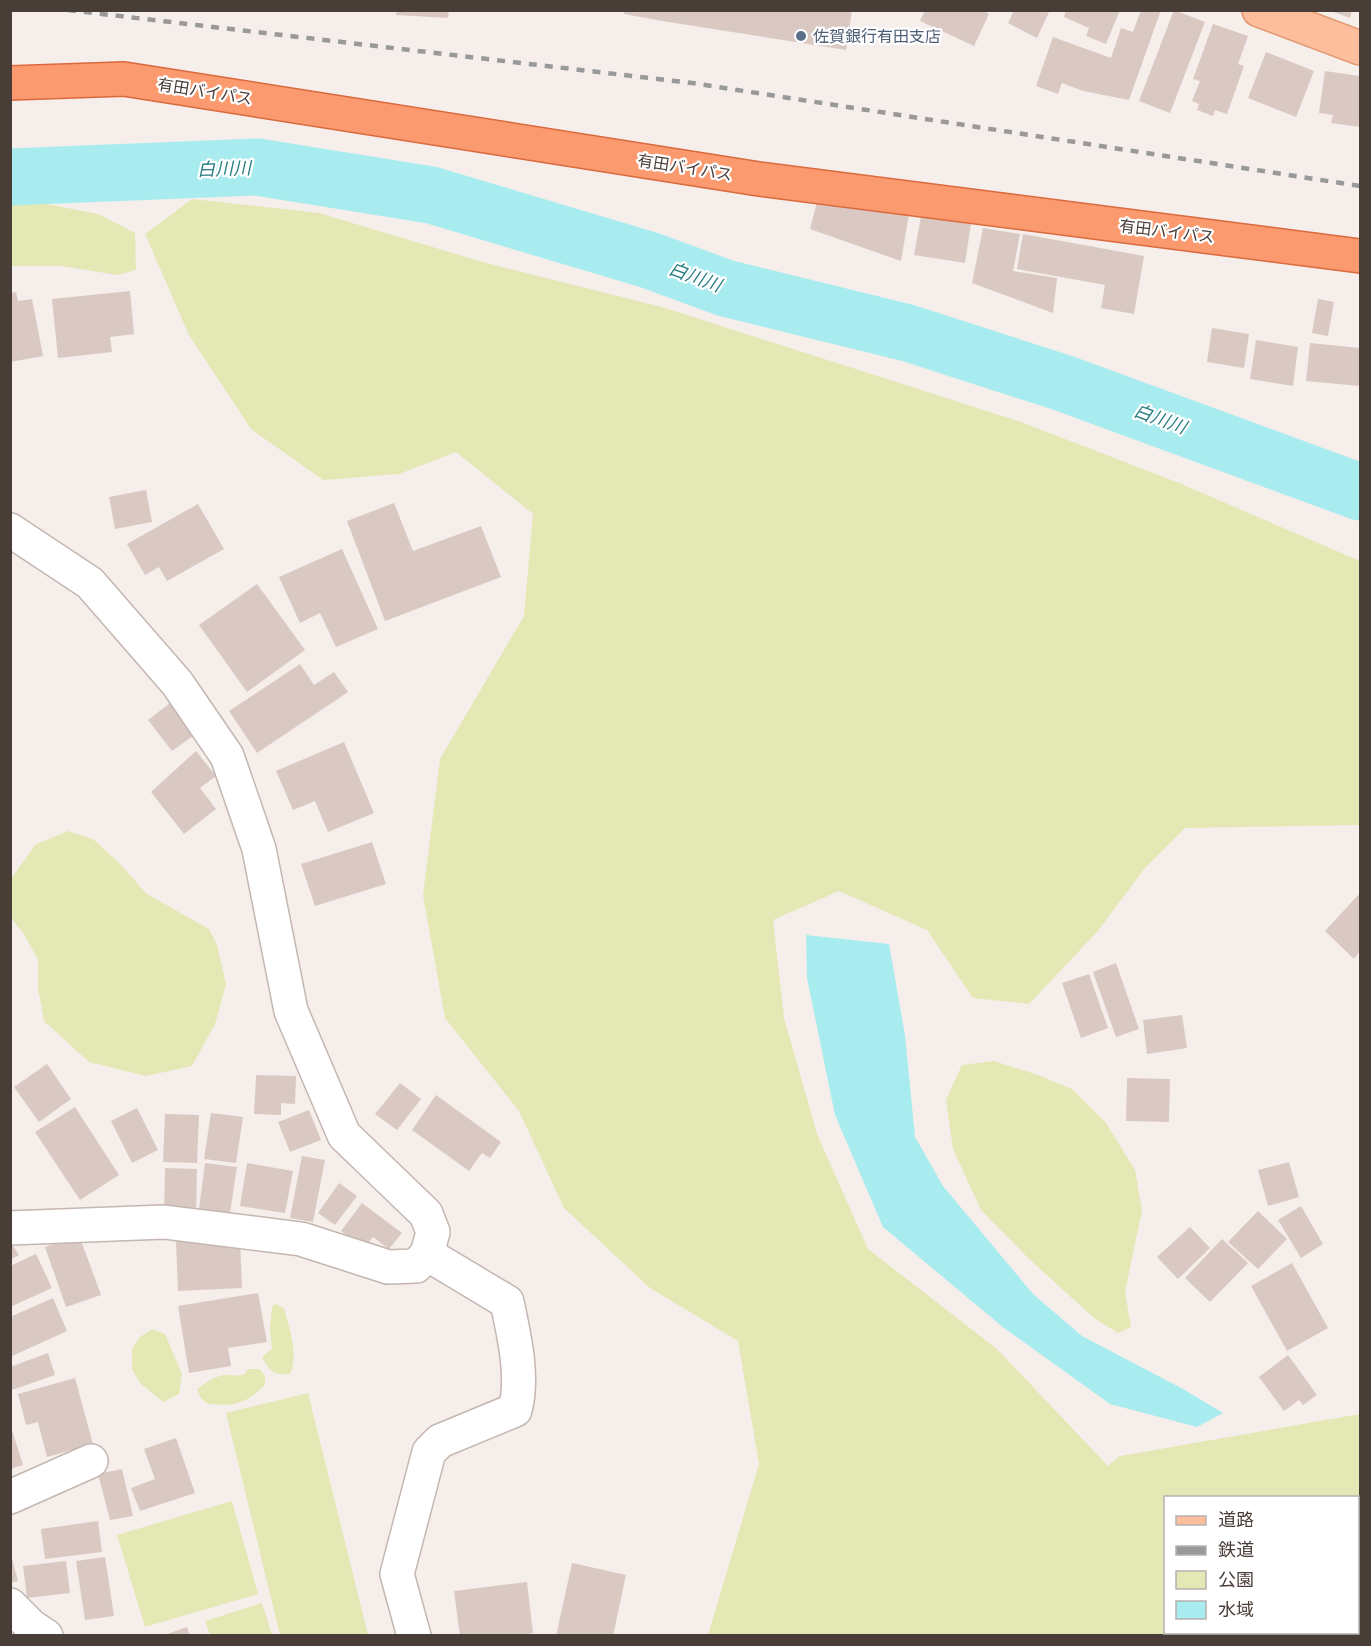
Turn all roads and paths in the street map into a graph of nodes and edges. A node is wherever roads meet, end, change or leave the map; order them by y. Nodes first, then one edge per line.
1 (1258, 10) edge
2 (1360, 48) edge
3 (10, 83) edge
4 (1360, 256) edge
5 (10, 530) edge
6 (10, 1228) edge
7 (427, 1254) junction
8 (91, 1461) dead end
9 (10, 1497) edge
10 (10, 1605) edge
11 (45, 1635) edge
12 (414, 1635) edge

1 - 2 main road
3 - 4 highway, 有田バイパス
5 - 7 street
6 - 7 street
7 - 12 street
8 - 9 street
10 - 11 street

